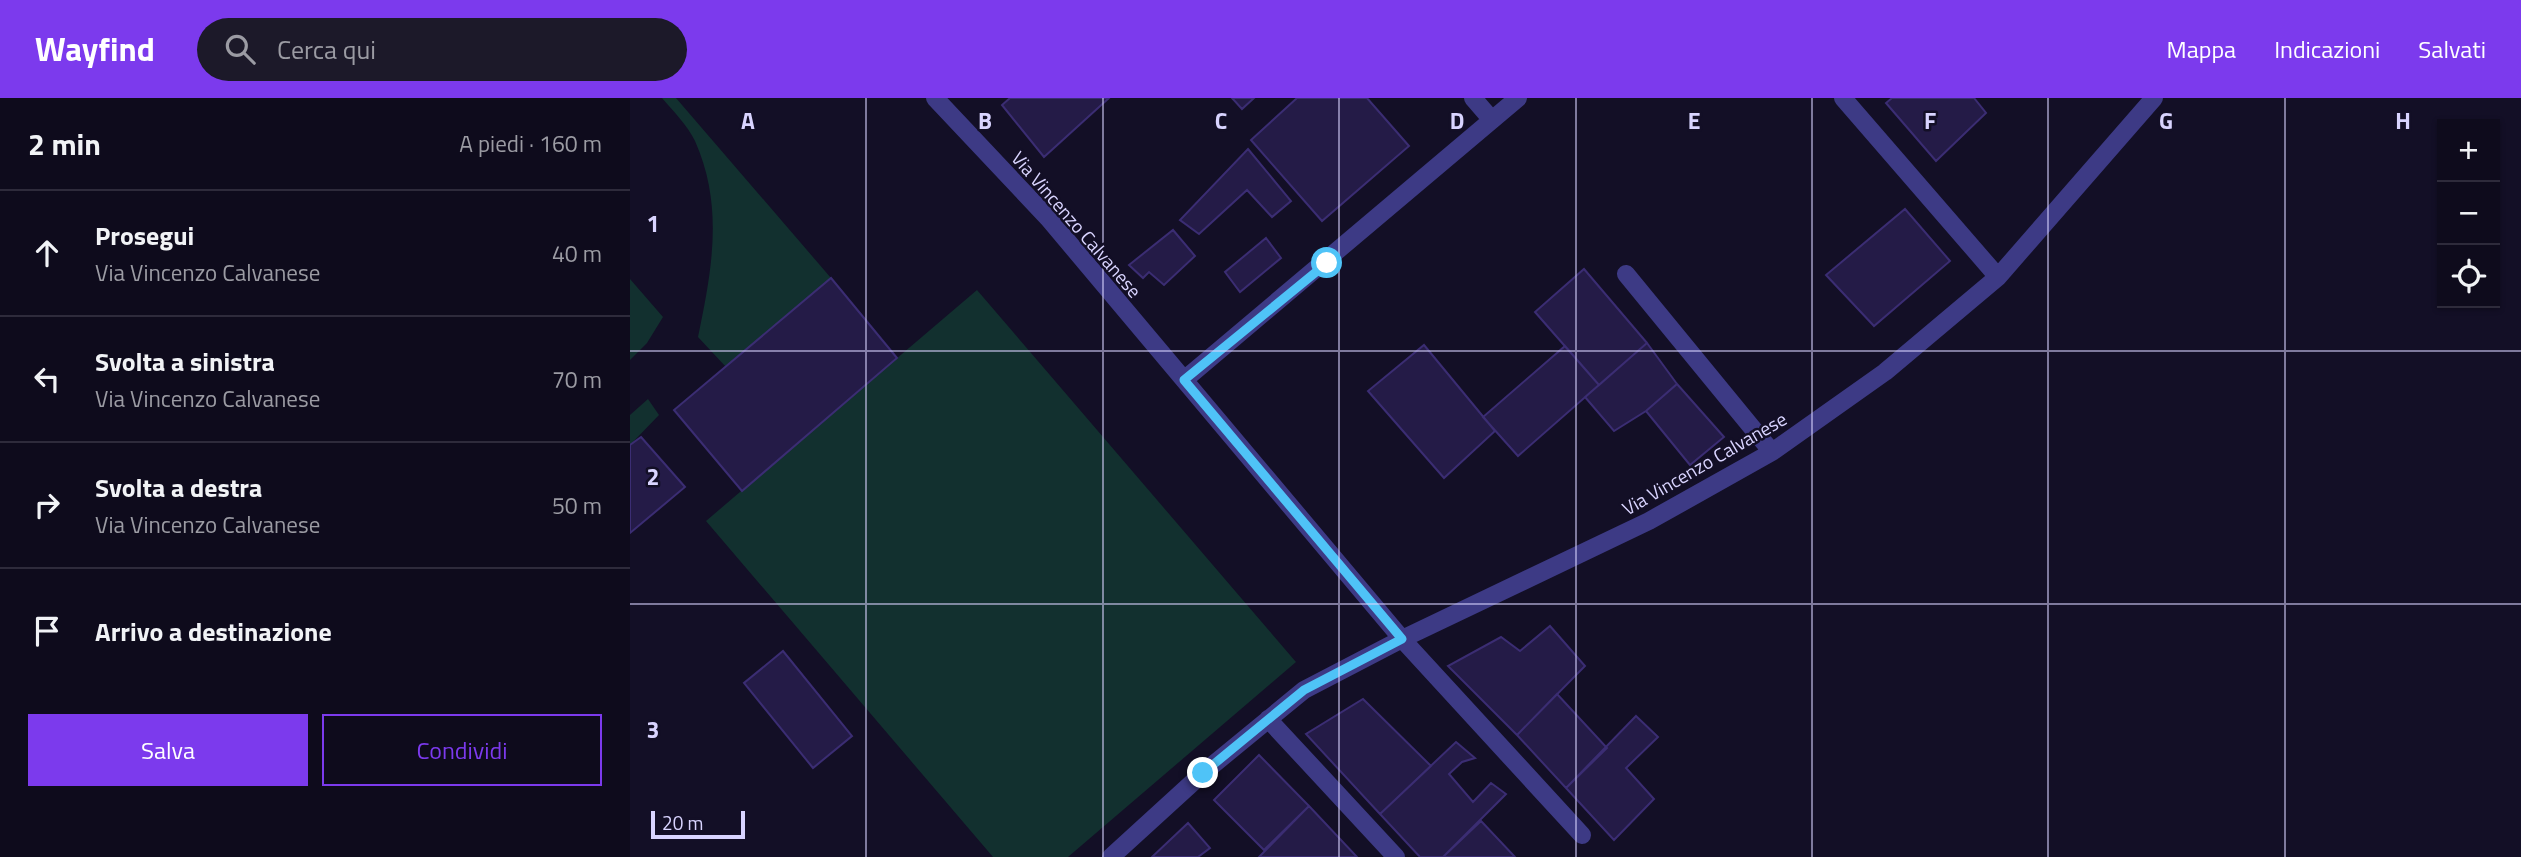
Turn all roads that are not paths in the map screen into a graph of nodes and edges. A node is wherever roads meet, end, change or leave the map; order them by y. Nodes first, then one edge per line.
1 (935, 98) edge
2 (1473, 98) edge
3 (1518, 98) edge
4 (1843, 98) edge
5 (2154, 98) edge
6 (1492, 120) junction
7 (1626, 274) dead end
8 (1998, 277) junction
9 (1184, 380) junction
10 (1772, 452) junction
11 (1402, 639) junction
12 (1268, 719) junction
13 (1582, 835) dead end
14 (1111, 857) edge
15 (1396, 857) edge

1 - 9 street, Via Vincenzo Calvanese
2 - 6 street
3 - 6 street
4 - 8 street
5 - 8 street, Via Vincenzo Calvanese
6 - 9 street
7 - 10 street
8 - 10 street, Via Vincenzo Calvanese
9 - 11 street, Via Vincenzo Calvanese
10 - 11 street, Via Vincenzo Calvanese
11 - 12 street, Via Vincenzo Calvanese
11 - 13 street, Via Vincenzo Calvanese
12 - 14 street, Via Vincenzo Calvanese
12 - 15 street

